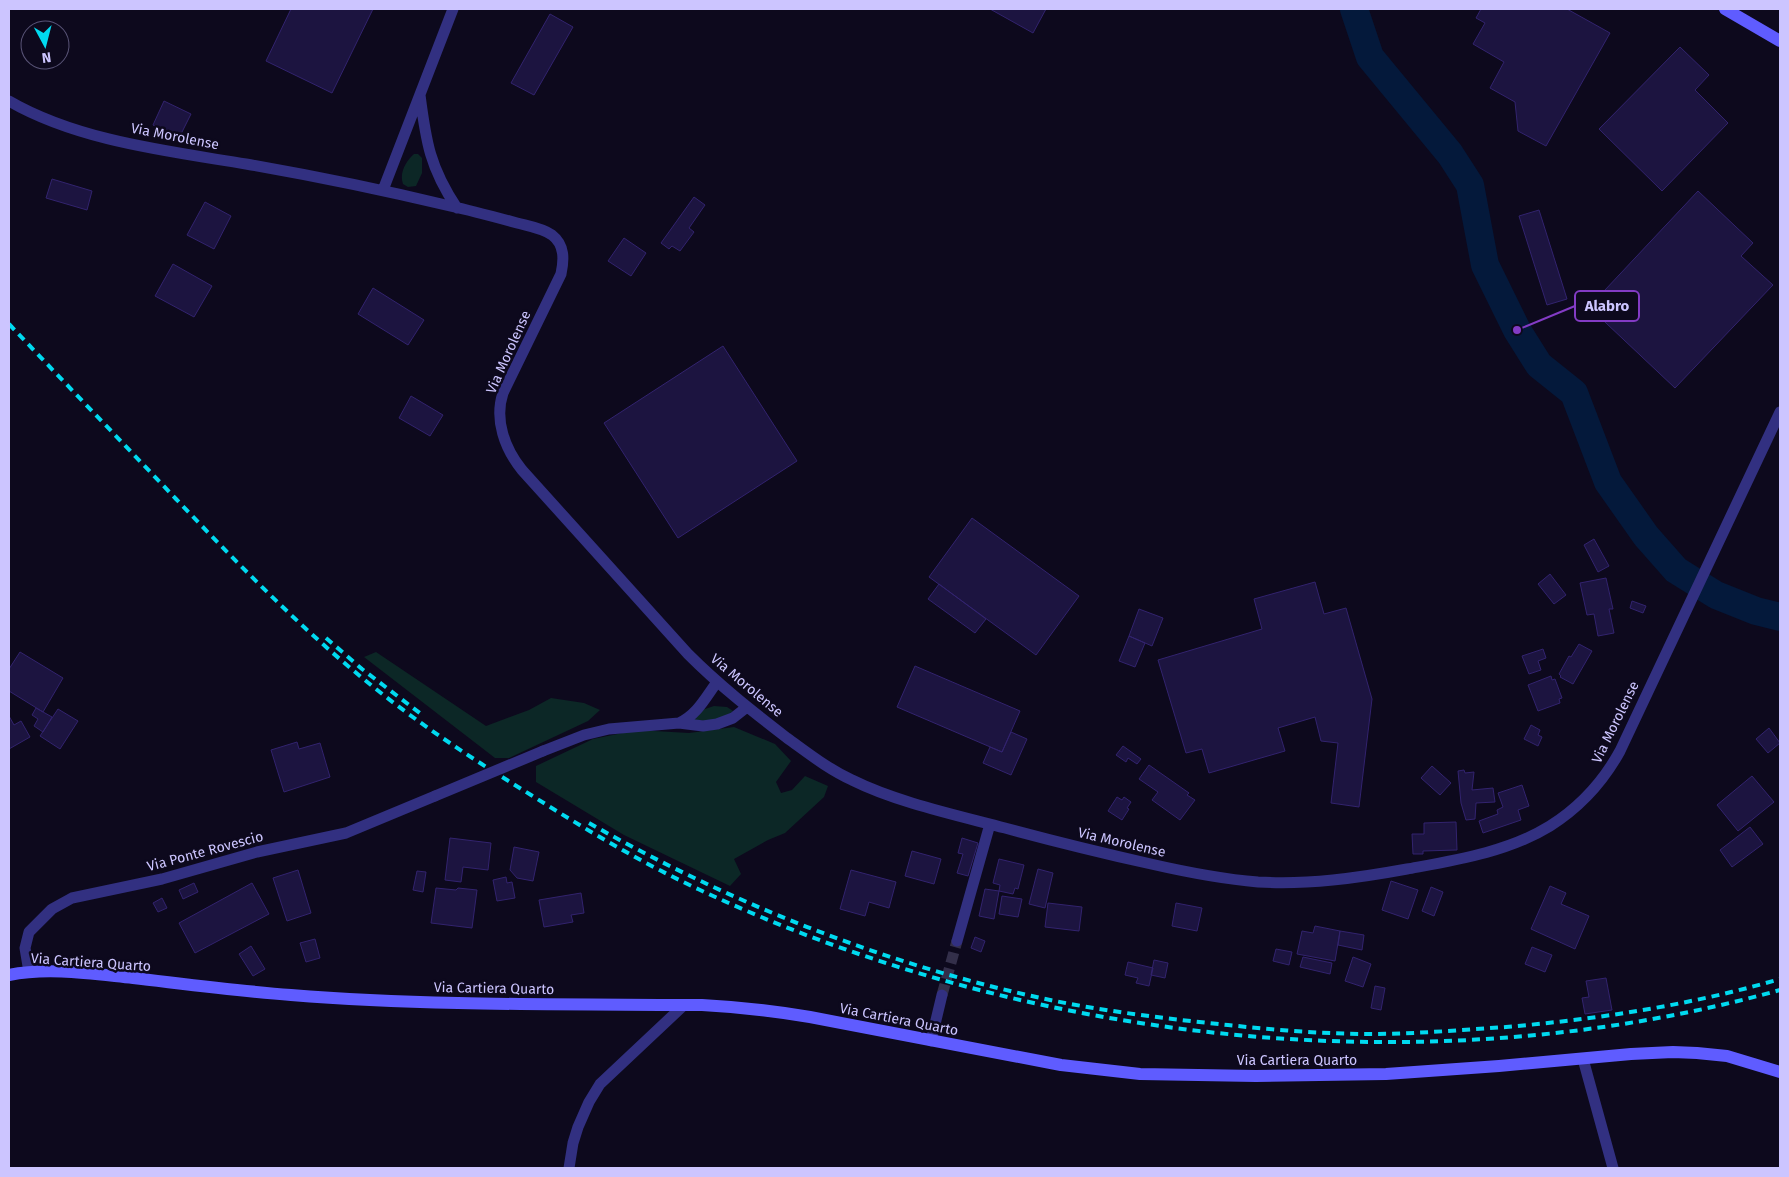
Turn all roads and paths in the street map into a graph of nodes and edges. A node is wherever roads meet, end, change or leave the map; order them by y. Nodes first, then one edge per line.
1 (453, 9) edge
2 (1725, 9) edge
3 (1780, 41) edge
4 (420, 94) junction
5 (9, 101) edge
6 (382, 190) junction
7 (457, 208) junction
8 (1780, 412) edge
9 (717, 682) junction
10 (747, 707) junction
11 (679, 723) junction
12 (990, 824) junction
13 (957, 941) tunnel mouth
14 (29, 972) junction
15 (9, 975) edge
16 (942, 995) tunnel mouth
17 (684, 1005) junction
18 (931, 1041) junction
19 (1582, 1059) junction
20 (1780, 1072) edge
21 (569, 1168) edge
22 (1613, 1168) edge

1 - 4 street
2 - 3 street
4 - 6 street
4 - 7 street
5 - 6 street, Via Morolense
6 - 7 street, Via Morolense
7 - 9 street, Via Morolense
8 - 12 street, Via Morolense
9 - 10 street, Via Morolense
9 - 11 street
10 - 11 street
10 - 12 street, Via Morolense
11 - 14 street, Via Ponte Rovescio, bridge
12 - 13 street
14 - 15 street, Via Cartiera Quarto
14 - 17 street, Via Cartiera Quarto
16 - 18 street
17 - 18 street, Via Cartiera Quarto
17 - 21 street
18 - 19 street, Via Cartiera Quarto
19 - 20 street, Via Cartiera Quarto
19 - 22 street

